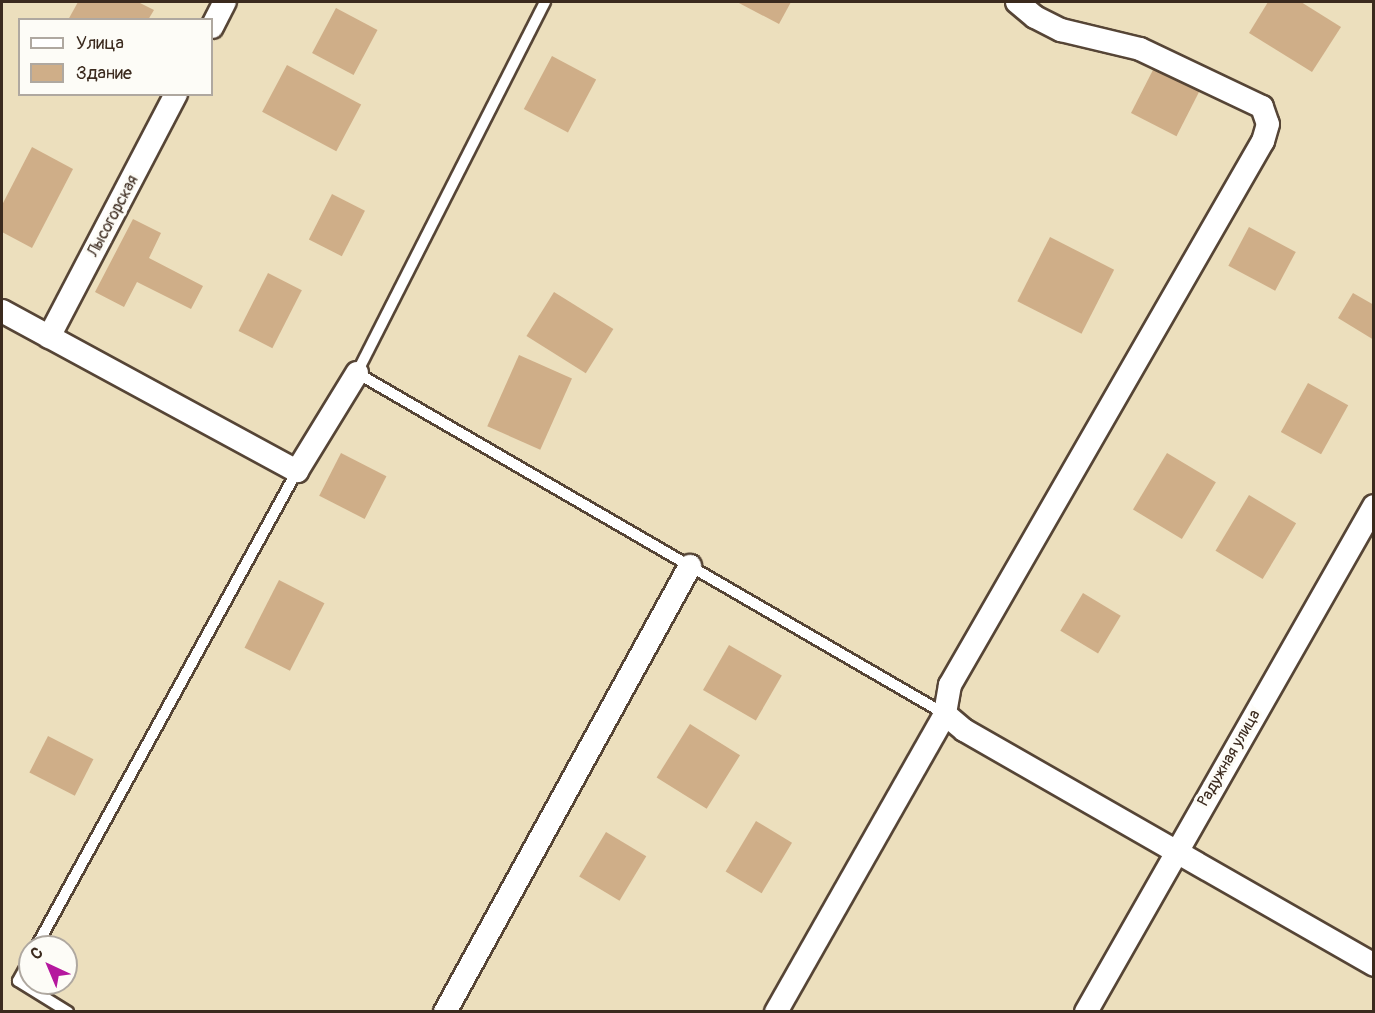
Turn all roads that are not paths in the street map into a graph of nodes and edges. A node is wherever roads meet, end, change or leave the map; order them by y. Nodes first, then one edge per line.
1 (225, 2) edge
2 (545, 2) edge
3 (1017, 2) edge
4 (213, 25) edge
5 (175, 96) edge
6 (2, 310) edge
7 (49, 337) junction
8 (357, 373) junction
9 (297, 471) junction
10 (1374, 506) edge
11 (690, 566) junction
12 (945, 714) junction
13 (1175, 852) junction
14 (43, 935) edge
15 (1374, 965) edge
16 (41, 995) edge
17 (68, 1011) edge
18 (445, 1011) edge
19 (776, 1011) edge
20 (1086, 1011) edge

1 - 4 street
2 - 8 lane
3 - 12 street
5 - 7 street, Лысогорская
6 - 7 street
7 - 9 street
8 - 9 street
8 - 11 lane
9 - 14 lane
10 - 13 street, Радужная улица
11 - 12 lane
11 - 18 street
12 - 13 street
12 - 19 street
13 - 15 street
13 - 20 street, Радужная улица
16 - 17 lane

